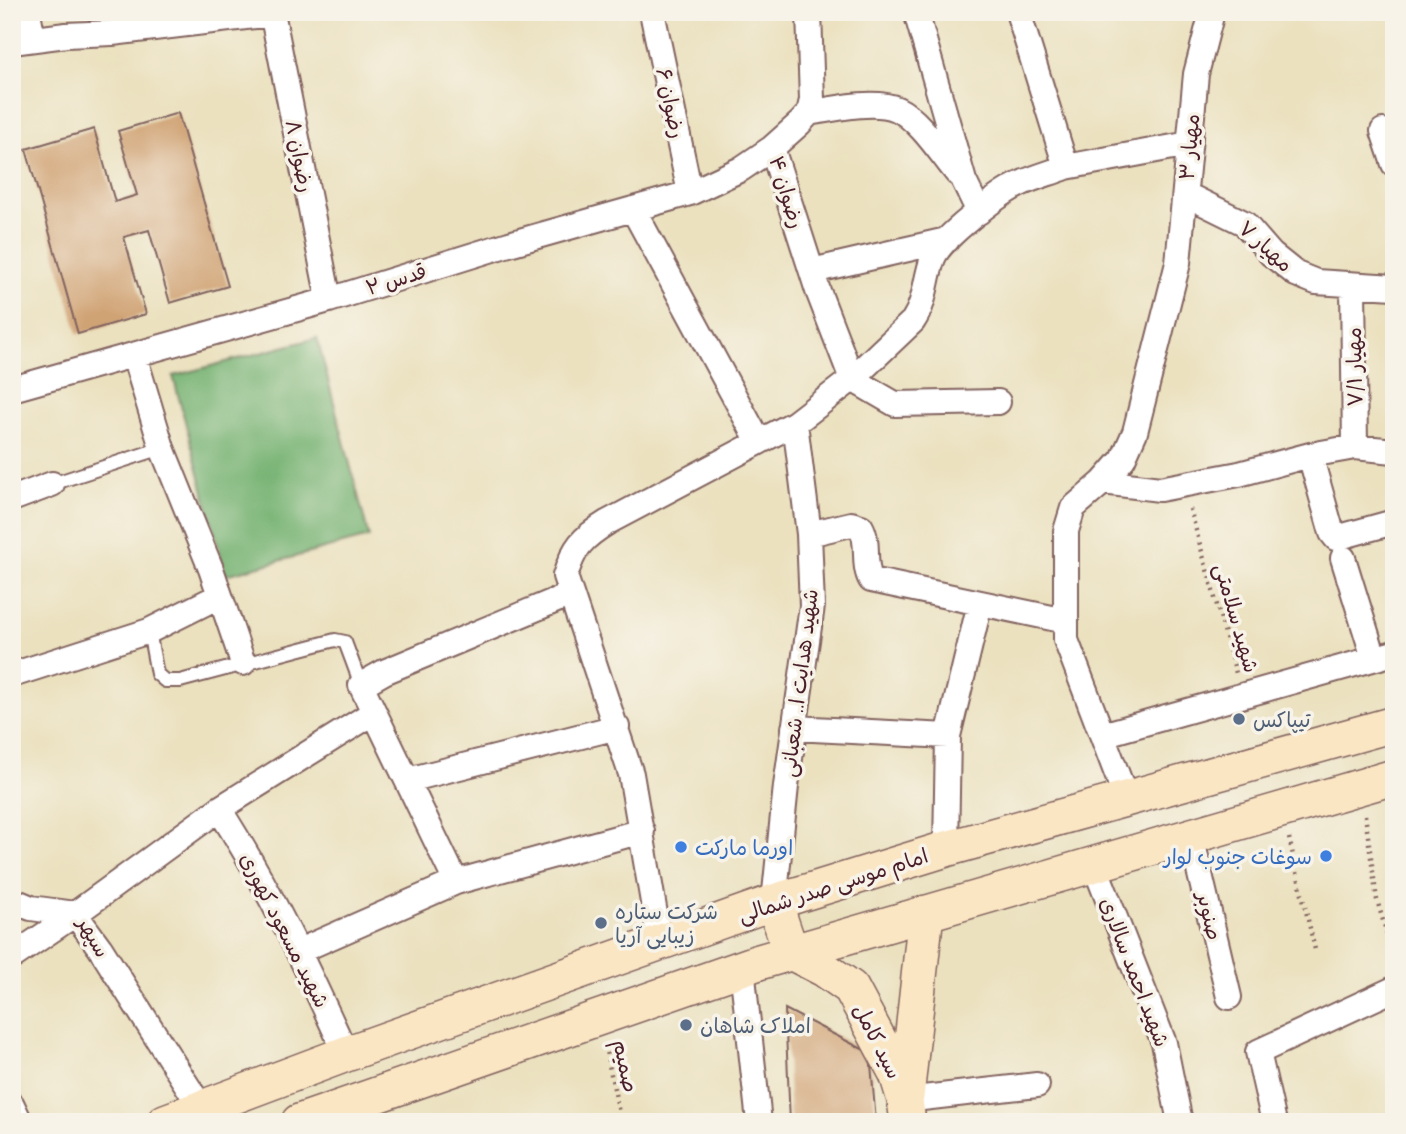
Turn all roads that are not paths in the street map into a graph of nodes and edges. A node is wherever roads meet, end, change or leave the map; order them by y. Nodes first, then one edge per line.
1 (28, 12) edge
2 (652, 12) edge
3 (809, 12) edge
4 (916, 12) edge
5 (1018, 12) edge
6 (1212, 12) edge
7 (272, 13) edge
8 (23, 40) edge
9 (809, 113) junction
10 (1383, 131) dead end
11 (1189, 144) junction
12 (772, 148) junction
13 (1394, 164) edge
14 (1066, 167) junction
15 (964, 181) junction
16 (690, 193) junction
17 (1185, 194) junction
18 (633, 209) junction
19 (979, 212) junction
20 (947, 240) junction
21 (812, 271) junction
22 (1353, 286) junction
23 (1394, 287) edge
24 (329, 300) junction
25 (134, 355) junction
26 (852, 379) junction
27 (12, 389) edge
28 (998, 402) dead end
29 (795, 423) junction
30 (760, 442) junction
31 (1354, 447) junction
32 (162, 448) junction
33 (1394, 451) edge
34 (1310, 455) junction
35 (1103, 482) junction
36 (52, 484) joint
37 (12, 499) edge
38 (1394, 522) edge
39 (809, 534) junction
40 (1343, 558) dead end
41 (570, 594) junction
42 (219, 596) junction
43 (980, 603) junction
44 (1066, 621) junction
45 (149, 631) junction
46 (1384, 656) edge
47 (243, 663) junction
48 (12, 675) edge
49 (361, 685) junction
50 (373, 713) junction
51 (1394, 724) edge
52 (617, 727) junction
53 (794, 728) junction
54 (1102, 735) junction
55 (948, 736) junction
56 (408, 780) junction
57 (1378, 782) edge
58 (1126, 798) junction
59 (219, 809) junction
60 (642, 831) junction
61 (1191, 836) junction
62 (946, 849) junction
63 (1094, 864) junction
64 (456, 883) junction
65 (12, 900) edge
66 (774, 902) junction
67 (926, 913) junction
68 (75, 914) junction
69 (660, 943) junction
70 (299, 951) junction
71 (791, 952) junction
72 (12, 957) edge
73 (742, 968) junction
74 (1394, 989) edge
75 (1229, 997) dead end
76 (346, 1055) junction
77 (1037, 1085) dead end
78 (12, 1105) edge
79 (202, 1109) junction
80 (366, 1111) edge
81 (906, 1111) edge
82 (20, 1122) edge
83 (165, 1122) edge
84 (299, 1122) edge
85 (759, 1122) edge
86 (1180, 1122) edge
87 (1274, 1122) edge

1 - 8 street
2 - 16 street, رضوان ۶
3 - 9 street
4 - 15 street
5 - 14 street
6 - 11 street, مهیار ۳
7 - 8 street
7 - 24 street, رضوان ۸
9 - 12 street, رضوان ۴
9 - 15 street
10 - 13 street
11 - 14 street
11 - 17 street, مهیار ۳
12 - 16 street, قدس ۲
12 - 21 street, رضوان ۴
14 - 19 street
15 - 19 street
16 - 18 street, قدس ۲
17 - 22 street, مهیار ۷
17 - 35 street, مهیار ۳
18 - 24 street, قدس ۲
18 - 30 street
19 - 20 street
20 - 21 street
20 - 26 street
21 - 26 street, رضوان ۴
22 - 23 street, مهیار ۷
22 - 31 street, مهیار ۷/۱
24 - 25 street, قدس ۲
25 - 27 street, قدس ۲
25 - 32 street
26 - 28 street
26 - 29 street
29 - 30 street
29 - 39 street, شهید هدایت ا.. شعبانی
30 - 41 street
31 - 33 street
31 - 34 street
32 - 36 lane
32 - 42 street
34 - 35 street
34 - 38 street
35 - 44 street, مهیار ۳
36 - 37 street
39 - 43 street
39 - 53 street, شهید هدایت ا.. شعبانی
40 - 46 street
41 - 49 street
41 - 52 street
42 - 45 street
42 - 47 street
43 - 44 street
43 - 55 street
44 - 54 street, مهیار ۳
45 - 47 lane
45 - 48 street
46 - 54 street
47 - 49 lane
49 - 50 street
50 - 56 street
50 - 59 street, سپهر
51 - 58 main road, امام موسی صدر شمالی
52 - 56 street
52 - 60 street
53 - 55 street
53 - 66 street, شهید هدایت ا.. شعبانی
54 - 58 street, مهیار ۳
55 - 62 street
56 - 64 street
57 - 61 main road
58 - 62 main road, امام موسی صدر شمالی
59 - 68 street, سپهر
59 - 70 street, شهید مسعود کهوری
60 - 64 street
60 - 69 street
61 - 63 main road
61 - 75 street, صنوبر
62 - 66 main road, امام موسی صدر شمالی
63 - 67 main road
63 - 86 street, شهید احمد سالاری
64 - 70 street
65 - 68 street
66 - 69 main road, امام موسی صدر شمالی
66 - 71 main road
67 - 71 main road
67 - 81 main road
68 - 72 street
68 - 79 street, سپهر
69 - 76 main road, امام موسی صدر شمالی
70 - 76 street, شهید مسعود کهوری
71 - 73 main road
71 - 81 main road, سید کامل
73 - 80 main road
73 - 85 street
74 - 87 street
76 - 79 main road, امام موسی صدر شمالی
77 - 81 street
78 - 82 street
79 - 83 main road, امام موسی صدر شمالی
80 - 84 main road

